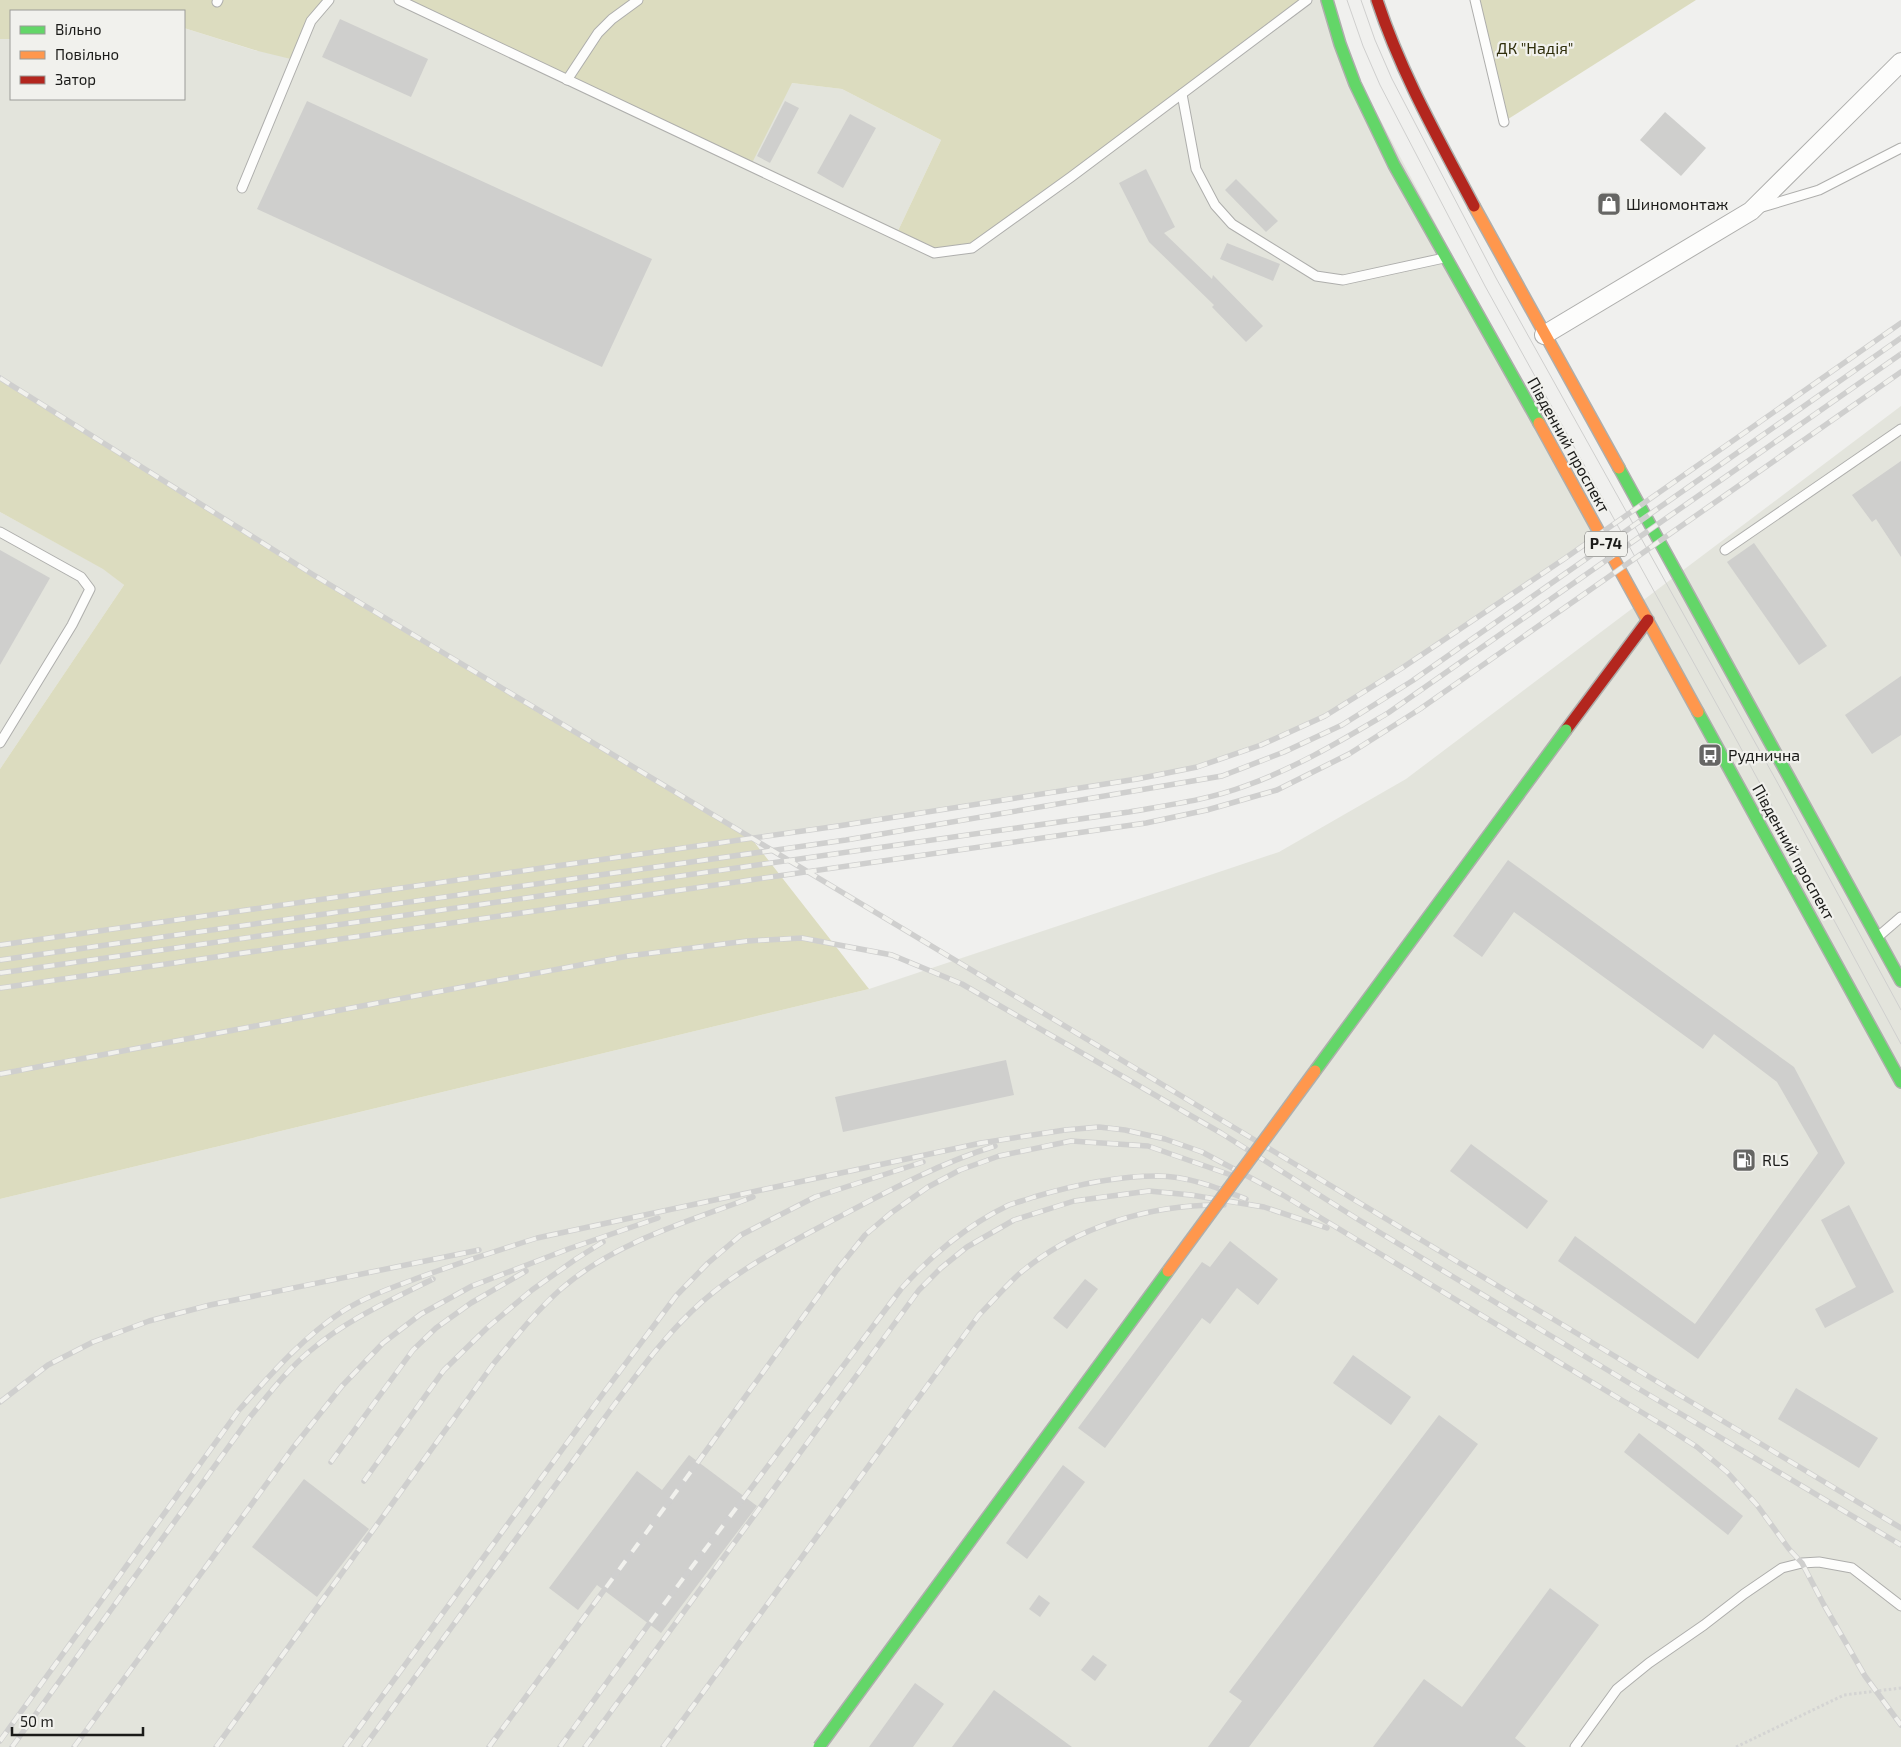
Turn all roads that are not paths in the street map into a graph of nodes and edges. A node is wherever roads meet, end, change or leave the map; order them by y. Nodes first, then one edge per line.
1 (329, 0) edge
2 (399, 0) edge
3 (638, 0) edge
4 (1307, 0) edge
5 (1327, 0) edge
6 (1377, 0) edge
7 (1475, 0) edge
8 (1901, 62) edge
9 (567, 80) junction
10 (1182, 94) junction
11 (1504, 122) dead end
12 (1901, 148) edge
13 (242, 188) dead end
14 (1751, 211) junction
15 (1446, 258) junction
16 (1544, 335) junction
17 (1901, 429) edge
18 (0, 532) edge
19 (1725, 550) dead end
20 (1648, 620) junction
21 (0, 743) edge
22 (1901, 918) edge
23 (1877, 937) junction
24 (1901, 981) edge
25 (1901, 1082) edge
26 (1901, 1606) edge
27 (819, 1747) edge
28 (1575, 1747) edge

1 - 13 lane
2 - 9 lane
3 - 9 lane
4 - 10 lane
5 - 15 main road, Південний проспект / Р-74
6 - 16 main road, Південний проспект / Р-74
7 - 11 lane
8 - 14 street
9 - 10 lane
10 - 15 lane
12 - 14 lane
14 - 16 street
15 - 20 main road, Південний проспект / Р-74
16 - 23 main road, Південний проспект / Р-74
17 - 19 lane
18 - 21 lane
20 - 25 main road, Південний проспект / Р-74
20 - 27 main road, bridge
22 - 23 lane
23 - 24 main road, Південний проспект / Р-74
26 - 28 lane

